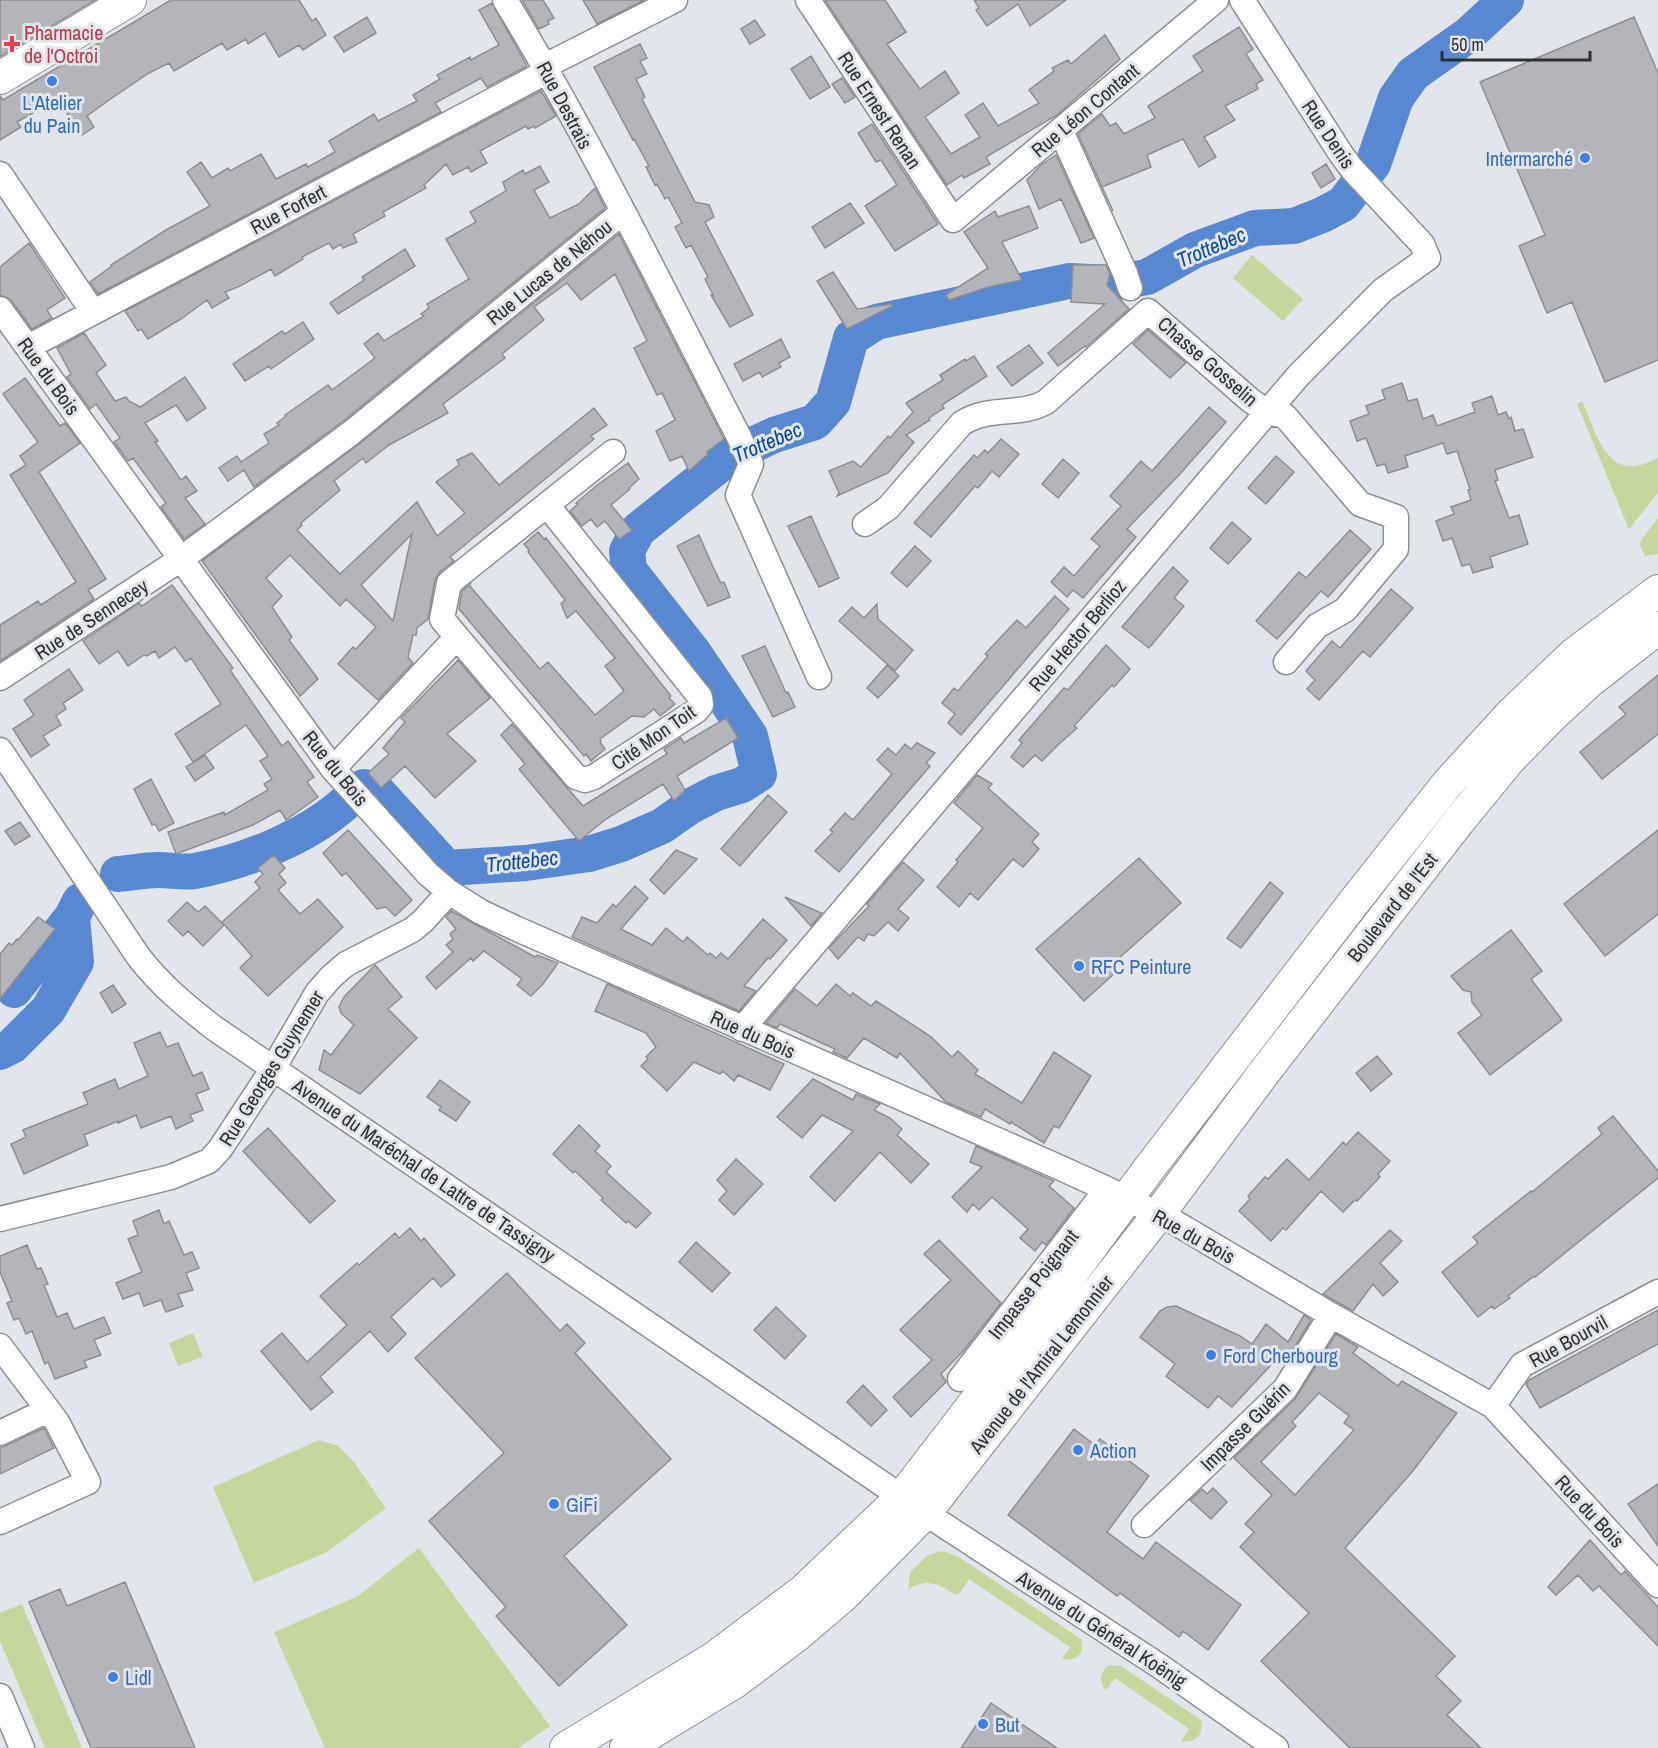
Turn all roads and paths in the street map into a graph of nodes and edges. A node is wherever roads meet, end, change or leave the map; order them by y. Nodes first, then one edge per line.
1 (130, 0) edge
2 (505, 0) edge
3 (675, 0) edge
4 (808, 0) edge
5 (1216, 0) edge
6 (1242, 0) edge
7 (546, 68) junction
8 (0, 78) edge
9 (1061, 131) junction
10 (0, 174) edge
11 (623, 212) junction
12 (953, 220) joint
13 (1428, 258) joint
14 (1128, 281) dead end
15 (0, 309) edge
16 (93, 312) junction
17 (28, 347) junction
18 (1267, 412) junction
19 (613, 452) dead end
20 (547, 505) junction
21 (865, 524) dead end
22 (181, 559) junction
23 (1658, 591) edge
24 (1658, 628) edge
25 (457, 637) junction
26 (1286, 662) dead end
27 (819, 676) dead end
28 (0, 678) edge
29 (0, 750) edge
30 (333, 769) junction
31 (450, 892) junction
32 (742, 1029) junction
33 (274, 1067) junction
34 (1117, 1194) junction
35 (1158, 1215) junction
36 (0, 1219) edge
37 (1658, 1292) edge
38 (1331, 1315) junction
39 (0, 1346) edge
40 (960, 1379) dead end
41 (1493, 1406) junction
42 (48, 1410) junction
43 (0, 1433) edge
44 (914, 1505) junction
45 (0, 1522) edge
46 (1144, 1525) dead end
47 (1658, 1585) edge
48 (0, 1696) edge
49 (22, 1748) edge
50 (566, 1748) edge
51 (626, 1748) edge
52 (1276, 1748) edge

1 - 8 main road
2 - 7 street, Rue Destrais
3 - 7 street, Rue Forfert
4 - 12 street, Rue Ernest Renan
5 - 9 street, Rue Léon Contant
6 - 13 street, Rue Denis
7 - 11 street, Rue Destrais
7 - 16 street, Rue Forfert
9 - 12 street, Rue Léon Contant
9 - 14 street
10 - 16 street
11 - 22 street, Rue Lucas de Néhou
11 - 27 street, Rue Lucas de Néhou
13 - 18 street, Rue Hector Berlioz
15 - 17 street, Rue du Bois
16 - 17 street, Rue Forfert
17 - 22 street, Rue du Bois
18 - 21 street, Chasse Gosselin
18 - 26 street, Chasse Gosselin
18 - 32 street, Rue Hector Berlioz
19 - 20 street, Cité Mon Toit
20 - 25 street, Cité Mon Toit
20 - 25 street, Cité Mon Toit
22 - 28 street, Rue de Sennecey
22 - 30 street, Rue du Bois
23 - 34 main road, Avenue de l'Amiral Lemonnier
24 - 35 main road, Boulevard de l'Est
25 - 30 street
29 - 33 street, Avenue du Maréchal de Lattre de Tassigny
30 - 31 street, Rue du Bois
31 - 32 street, Rue du Bois
31 - 33 street, Rue Georges Guynemer
32 - 34 street, Rue du Bois
33 - 36 street, Rue Georges Guynemer
33 - 44 street, Avenue du Maréchal de Lattre de Tassigny
34 - 35 street, Rue du Bois
34 - 40 street, Impasse Poignant
34 - 44 main road, Avenue de l'Amiral Lemonnier
35 - 38 street, Rue du Bois
35 - 44 main road, Avenue de l'Amiral Lemonnier
37 - 41 street, Rue Bourvil
38 - 41 street, Rue du Bois
38 - 46 street, Impasse Guérin
39 - 42 street
41 - 47 street, Rue du Bois
42 - 43 street
42 - 45 street
44 - 50 main road, Avenue de l'Amiral Lemonnier
44 - 51 main road, Avenue de l'Amiral Lemonnier
44 - 52 street, Avenue du Général Koënig
48 - 49 street

